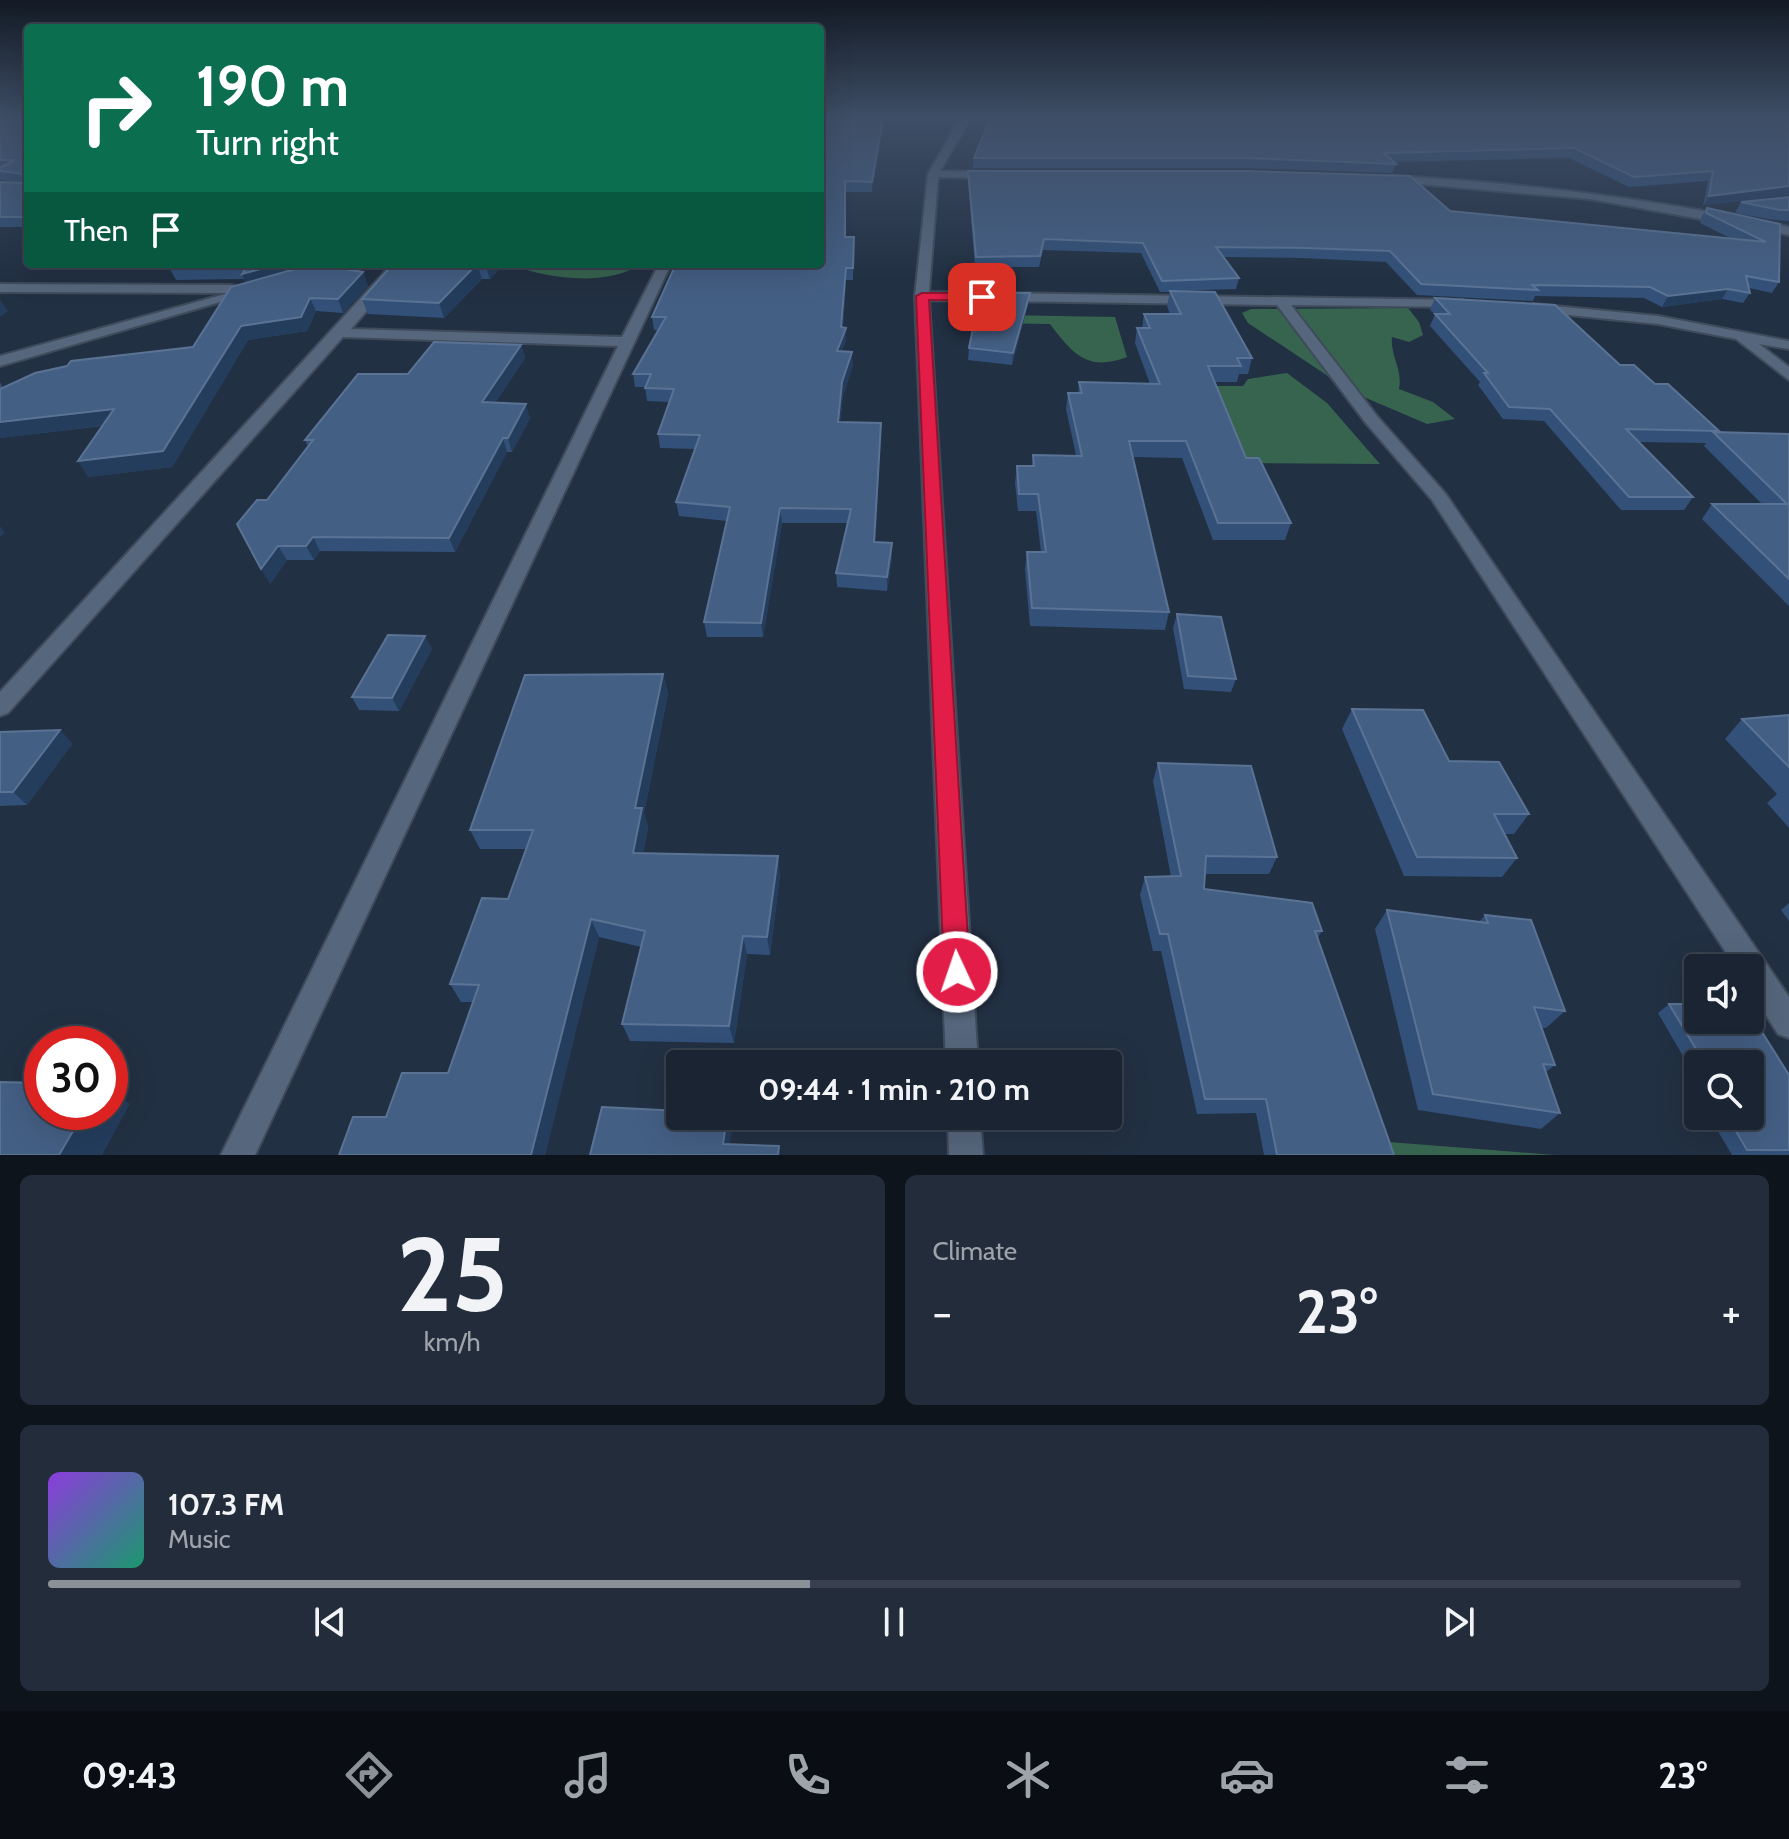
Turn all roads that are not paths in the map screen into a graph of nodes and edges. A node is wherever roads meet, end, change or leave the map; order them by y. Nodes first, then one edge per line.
1 (935, 171) edge
2 (933, 174) junction
3 (1006, 175) edge
4 (1371, 178) edge
5 (1734, 206) edge
6 (1693, 210) junction
7 (1789, 231) edge
8 (333, 268) edge
9 (398, 268) edge
10 (663, 268) edge
11 (298, 278) edge
12 (0, 288) edge
13 (922, 296) junction
14 (1280, 300) junction
15 (1476, 303) edge
16 (1518, 307) edge
17 (339, 333) junction
18 (1739, 335) junction
19 (628, 342) junction
20 (1789, 345) edge
21 (0, 361) edge
22 (1789, 375) edge
23 (0, 707) edge
24 (1789, 1023) edge
25 (961, 1050) edge
26 (965, 1130) edge
27 (238, 1155) edge
28 (966, 1155) edge

1 - 2 street
2 - 3 street
2 - 13 street
4 - 6 street
5 - 6 street
6 - 7 street
8 - 11 street
9 - 17 street
10 - 19 street
12 - 21 street
13 - 14 street
13 - 25 street
14 - 15 street
14 - 24 street
16 - 18 street
17 - 19 street
17 - 23 street
18 - 20 street
18 - 22 street
19 - 27 street
26 - 28 street

